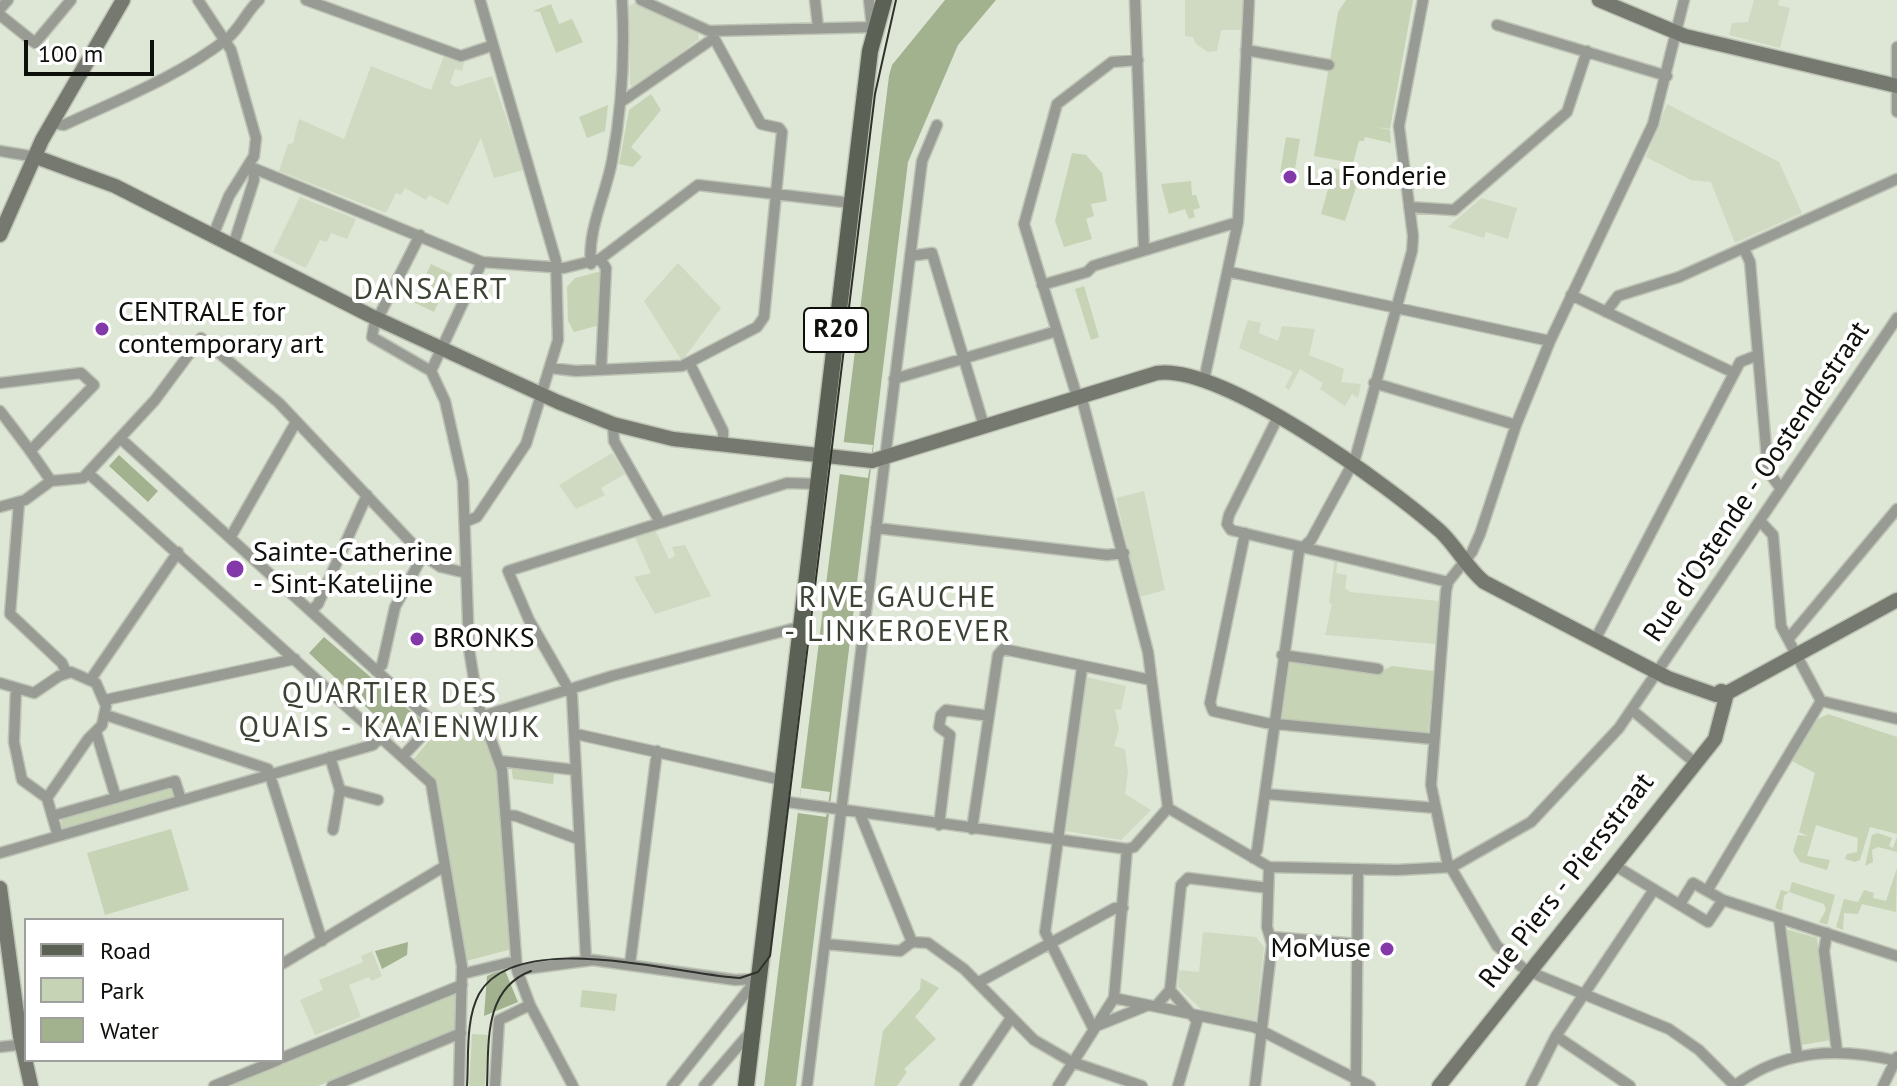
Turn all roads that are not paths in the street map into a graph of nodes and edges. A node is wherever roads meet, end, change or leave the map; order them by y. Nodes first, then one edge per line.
1 (8, 0) edge
2 (71, 0) edge
3 (123, 0) edge
4 (198, 0) edge
5 (259, 0) edge
6 (306, 0) edge
7 (480, 0) edge
8 (622, 0) edge
9 (641, 0) edge
10 (815, 0) edge
11 (869, 0) edge
12 (884, 0) edge
13 (1135, 0) edge
14 (1249, 0) edge
15 (1423, 0) edge
16 (1599, 0) edge
17 (1684, 0) edge
18 (0, 12) edge
19 (1497, 25) dead end
20 (818, 27) junction
21 (874, 27) junction
22 (1677, 32) junction
23 (714, 35) junction
24 (224, 41) junction
25 (491, 46) junction
26 (1897, 47) edge
27 (1246, 50) junction
28 (1587, 51) junction
29 (1138, 60) junction
30 (1329, 65) dead end
31 (1667, 76) junction
32 (1896, 86) edge
33 (621, 102) junction
34 (1897, 112) edge
35 (52, 123) junction
36 (937, 125) dead end
37 (0, 151) edge
38 (36, 157) junction
39 (250, 168) junction
40 (1897, 179) edge
41 (778, 195) junction
42 (852, 203) junction
43 (1409, 207) junction
44 (1238, 222) junction
45 (214, 233) junction
46 (0, 235) edge
47 (420, 235) junction
48 (233, 246) junction
49 (1744, 249) junction
50 (1144, 250) junction
51 (910, 256) junction
52 (482, 262) junction
53 (596, 262) junction
54 (556, 267) junction
55 (1230, 272) junction
56 (1042, 285) junction
57 (1571, 295) junction
58 (1396, 307) junction
59 (1606, 312) junction
60 (378, 318) junction
61 (1897, 318) edge
62 (1057, 331) junction
63 (1550, 341) junction
64 (443, 348) junction
65 (1758, 355) junction
66 (963, 358) junction
67 (690, 364) junction
68 (550, 368) junction
69 (601, 370) junction
70 (431, 371) junction
71 (1734, 373) junction
72 (894, 379) junction
73 (1204, 380) junction
74 (0, 383) edge
75 (1374, 383) junction
76 (541, 394) junction
77 (1079, 396) junction
78 (0, 411) edge
79 (1278, 417) junction
80 (296, 422) junction
81 (613, 424) junction
82 (1516, 425) junction
83 (984, 426) junction
84 (121, 439) junction
85 (723, 446) junction
86 (32, 449) junction
87 (832, 458) junction
88 (878, 459) junction
89 (1352, 465) junction
90 (88, 473) junction
91 (51, 481) junction
92 (817, 484) junction
93 (1781, 489) junction
94 (367, 495) junction
95 (19, 503) junction
96 (0, 507) edge
97 (1897, 509) edge
98 (467, 521) junction
99 (1760, 521) junction
100 (660, 522) junction
101 (876, 528) junction
102 (1245, 533) junction
103 (230, 538) junction
104 (1306, 545) junction
105 (178, 552) junction
106 (1124, 553) junction
107 (423, 555) junction
108 (1463, 559) junction
109 (466, 573) junction
110 (1448, 582) junction
111 (1897, 600) edge
112 (311, 611) junction
113 (799, 627) junction
114 (1790, 637) junction
115 (1595, 640) junction
116 (1282, 655) junction
117 (1797, 655) junction
118 (295, 659) junction
119 (1082, 668) junction
120 (1378, 669) dead end
121 (376, 671) junction
122 (66, 672) junction
123 (1657, 673) junction
124 (91, 679) junction
125 (1151, 680) junction
126 (0, 683) edge
127 (16, 688) junction
128 (570, 689) junction
129 (1722, 697) junction
130 (105, 700) junction
131 (1821, 701) junction
132 (1632, 710) junction
133 (106, 715) junction
134 (482, 715) junction
135 (989, 716) junction
136 (1897, 719) edge
137 (434, 723) junction
138 (1274, 723) junction
139 (96, 732) junction
140 (576, 734) junction
141 (381, 737) junction
142 (1433, 739) junction
143 (657, 751) junction
144 (403, 756) junction
145 (330, 757) junction
146 (500, 761) junction
147 (1694, 762) junction
148 (576, 770) junction
149 (272, 774) junction
150 (782, 780) junction
151 (340, 790) junction
152 (1265, 794) junction
153 (47, 798) junction
154 (116, 798) junction
155 (181, 800) junction
156 (378, 800) dead end
157 (780, 801) junction
158 (1168, 808) junction
159 (1436, 808) junction
160 (841, 809) junction
161 (860, 814) junction
162 (506, 815) junction
163 (52, 816) junction
164 (939, 825) junction
165 (972, 829) junction
166 (333, 830) dead end
167 (58, 836) junction
168 (578, 839) junction
169 (1059, 839) junction
170 (1127, 849) junction
171 (0, 853) edge
172 (1253, 858) junction
173 (1614, 865) junction
174 (445, 866) junction
175 (1269, 867) junction
176 (1452, 867) junction
177 (1358, 870) junction
178 (0, 888) edge
179 (1268, 888) junction
180 (1653, 891) junction
181 (1707, 891) junction
182 (1723, 900) junction
183 (1680, 904) junction
184 (1123, 908) junction
185 (1779, 919) junction
186 (1827, 933) junction
187 (1272, 937) junction
188 (322, 941) junction
189 (912, 942) junction
190 (1051, 942) junction
191 (825, 944) junction
192 (1357, 944) junction
193 (1897, 956) edge
194 (586, 960) junction
195 (284, 963) edge
196 (630, 964) junction
197 (516, 966) junction
198 (1530, 971) junction
199 (757, 979) junction
200 (462, 980) junction
201 (979, 982) junction
202 (1170, 990) junction
203 (1584, 993) junction
204 (1114, 998) junction
205 (530, 1005) junction
206 (1156, 1006) junction
207 (1195, 1015) junction
208 (1011, 1018) junction
209 (1093, 1028) junction
210 (752, 1030) junction
211 (1262, 1030) junction
212 (461, 1033) junction
213 (1556, 1036) junction
214 (24, 1044) edge
215 (0, 1047) edge
216 (1837, 1051) junction
217 (1797, 1055) junction
218 (284, 1057) edge
219 (1896, 1060) edge
220 (27, 1062) edge
221 (273, 1062) edge
222 (1072, 1062) junction
223 (1356, 1083) edge
224 (31, 1086) edge
225 (214, 1086) edge
226 (332, 1086) edge
227 (459, 1086) edge
228 (495, 1086) edge
229 (573, 1086) edge
230 (672, 1086) edge
231 (704, 1086) edge
232 (746, 1086) edge
233 (807, 1086) edge
234 (965, 1086) edge
235 (1058, 1086) edge
236 (1142, 1086) edge
237 (1178, 1086) edge
238 (1255, 1086) edge
239 (1370, 1086) edge
240 (1439, 1086) edge
241 (1531, 1086) edge
242 (1630, 1086) edge
243 (1735, 1086) edge
244 (1883, 1086) edge

1 - 18 street
2 - 18 street
3 - 35 street
4 - 24 street
5 - 24 street
6 - 25 street
7 - 25 street
8 - 33 street
9 - 23 street
10 - 20 street
11 - 21 street
12 - 21 main road, R20
13 - 29 street
14 - 27 street
15 - 43 street
16 - 22 street
17 - 22 street
19 - 28 street
20 - 21 street
20 - 23 street
21 - 42 main road, R20
22 - 31 street
22 - 32 street
23 - 33 street
23 - 41 street
24 - 35 street
24 - 39 street
25 - 54 street
26 - 32 street
27 - 30 street
27 - 44 street
28 - 31 street
28 - 43 street
29 - 50 street
29 - 56 street
31 - 57 street
32 - 34 street
33 - 53 street
35 - 38 street
36 - 51 street
37 - 38 street
38 - 45 street
38 - 46 street
39 - 45 street
39 - 47 street
39 - 48 street
40 - 49 street
41 - 42 street
41 - 53 street
41 - 67 street
42 - 87 main road, R20
43 - 58 street
44 - 50 street
44 - 55 street
45 - 48 street
47 - 52 street
47 - 60 street
48 - 60 street
49 - 59 street
49 - 65 street
50 - 56 street
51 - 66 street
51 - 72 street
52 - 54 street
52 - 64 street
53 - 54 street
53 - 69 street
54 - 68 street
55 - 58 street
55 - 73 street
56 - 62 street
57 - 59 street
57 - 63 street
58 - 63 street
58 - 75 street
59 - 71 street
60 - 64 street
60 - 70 street
61 - 93 street, Rue d'Ostende - Oostendestraat
62 - 66 street
62 - 77 street
63 - 82 street
64 - 70 street
64 - 76 street
65 - 71 street
65 - 93 street
66 - 72 street
66 - 83 street
67 - 69 street
67 - 85 street
68 - 69 street
68 - 76 street
70 - 98 street
71 - 115 street
72 - 88 street
73 - 77 street
73 - 79 street
74 - 86 street
75 - 82 street
75 - 89 street
76 - 81 street
76 - 98 street
77 - 83 street
77 - 106 street
78 - 86 street
79 - 89 street
79 - 102 street
80 - 84 street
80 - 94 street
80 - 103 street
81 - 85 street
81 - 100 street
82 - 108 street
83 - 88 street
84 - 90 street
84 - 103 street
85 - 87 street
86 - 91 street
87 - 88 street
87 - 92 main road, R20
88 - 101 street
89 - 104 street
89 - 108 street
90 - 91 street
90 - 105 street
91 - 95 street
92 - 100 street
92 - 113 main road, R20
93 - 99 street, Rue d'Ostende - Oostendestraat
94 - 107 street
94 - 112 street
95 - 96 street
95 - 122 street
97 - 114 street
98 - 109 street
99 - 114 street
99 - 123 street, Rue d'Ostende - Oostendestraat
100 - 128 street
101 - 106 street
101 - 160 street
102 - 104 street
102 - 138 street
103 - 112 street
104 - 110 street
104 - 116 street
105 - 118 street
105 - 124 street
106 - 125 street
107 - 109 street
107 - 121 street
108 - 110 street
108 - 115 street
109 - 134 street
110 - 142 street
111 - 117 street
112 - 121 street
113 - 128 street
113 - 150 main road, R20
114 - 117 street
115 - 123 street
116 - 120 street
116 - 138 street
117 - 129 street
117 - 131 street
118 - 130 street
118 - 141 street
119 - 125 street
119 - 135 street
119 - 169 street
121 - 137 street
122 - 124 street
122 - 127 street
123 - 129 street
123 - 132 street, Rue d'Ostende - Oostendestraat
124 - 130 street
125 - 158 street
126 - 127 street
127 - 153 street
128 - 134 street
128 - 140 street
129 - 147 street, Rue Piers - Piersstraat
130 - 133 street
131 - 136 street
131 - 181 street
132 - 147 street
132 - 176 street, Rue d'Ostende - Oostendestraat
133 - 139 street
133 - 149 street
134 - 137 street
134 - 146 street
135 - 164 street
135 - 165 street
137 - 144 street
138 - 142 street
138 - 152 street
139 - 153 street
139 - 154 street
140 - 143 street
140 - 148 street
141 - 144 street
141 - 145 street
142 - 159 street
143 - 150 street
143 - 196 street
144 - 174 street
145 - 149 street
145 - 151 street
146 - 148 street
146 - 162 street
147 - 173 street, Rue Piers - Piersstraat
148 - 168 street
149 - 155 street
149 - 188 street
150 - 157 main road, R20
151 - 156 street
151 - 166 street
152 - 159 street
152 - 172 street
153 - 163 street
154 - 155 street
154 - 163 street
155 - 167 street
157 - 160 street
157 - 199 main road, R20
158 - 170 street
158 - 172 street
159 - 176 street
160 - 161 street
160 - 191 street
161 - 164 street
161 - 189 street
162 - 168 street
162 - 197 street
163 - 167 street
164 - 165 street
165 - 169 street
167 - 171 street
168 - 194 street
169 - 170 street
169 - 190 street
170 - 184 street
172 - 175 street
173 - 180 street
173 - 198 street, Rue Piers - Piersstraat
174 - 188 street
174 - 200 street
175 - 177 street
175 - 179 street
176 - 177 street
176 - 198 street
177 - 192 street
178 - 214 street
179 - 187 street
179 - 202 street
180 - 183 street
180 - 203 street
181 - 182 street
181 - 183 street
182 - 183 street
182 - 185 street
184 - 190 street
184 - 204 street
185 - 186 street
185 - 217 street
186 - 193 street
186 - 216 street
187 - 192 street
187 - 211 street
188 - 195 street
189 - 191 street
189 - 201 street
190 - 201 street
190 - 209 street
191 - 233 street
192 - 223 street
194 - 196 street
194 - 197 street
196 - 199 street
197 - 200 street
197 - 205 street
198 - 203 street
198 - 240 street, Rue Piers - Piersstraat
199 - 210 main road, R20
199 - 230 street
200 - 212 street
200 - 218 street
201 - 208 street
202 - 206 street
202 - 207 street
203 - 213 street
203 - 243 street
204 - 206 street
204 - 209 street
205 - 228 street
205 - 229 street
206 - 207 street
206 - 209 street
207 - 211 street
207 - 237 street
208 - 222 street
208 - 234 street
209 - 222 street
210 - 231 street
210 - 232 main road, R20
211 - 223 street
211 - 238 street
212 - 226 street
212 - 227 street
213 - 241 street
213 - 242 street
214 - 215 street
216 - 217 street
216 - 219 street
217 - 243 street
219 - 244 street
220 - 224 street
221 - 225 street
222 - 235 street
222 - 236 street
223 - 239 street

